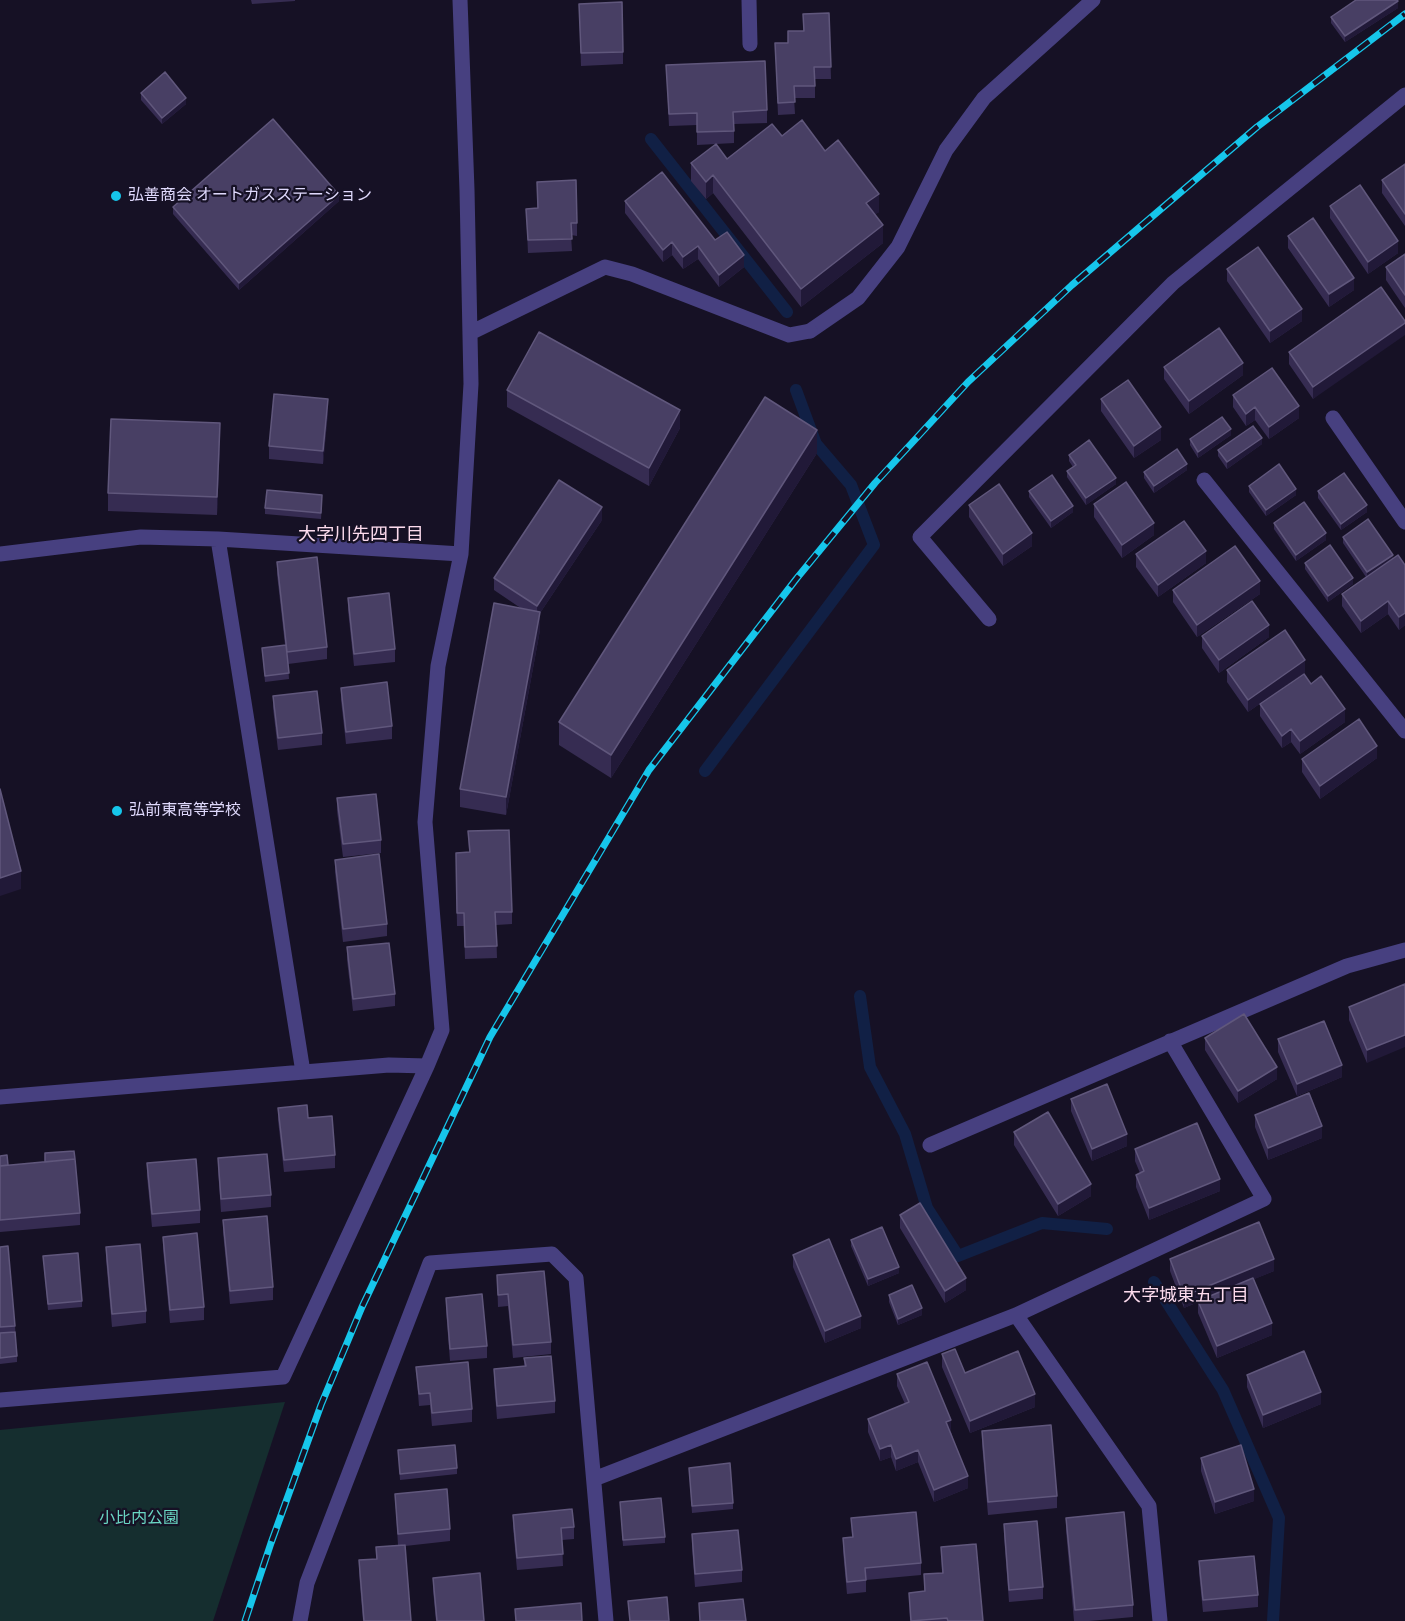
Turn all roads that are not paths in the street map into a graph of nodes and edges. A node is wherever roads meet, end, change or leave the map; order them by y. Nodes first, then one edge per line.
1 (460, 0) edge
2 (749, 0) edge
3 (1092, 0) edge
4 (750, 44) dead end
5 (1405, 95) edge
6 (470, 333) junction
7 (1333, 418) dead end
8 (1204, 480) dead end
9 (1405, 522) edge
10 (218, 539) junction
11 (0, 554) edge
12 (461, 554) junction
13 (989, 619) dead end
14 (1405, 731) edge
15 (1405, 950) edge
16 (1170, 1041) junction
17 (427, 1066) junction
18 (303, 1072) junction
19 (0, 1097) edge
20 (930, 1145) dead end
21 (1016, 1315) junction
22 (0, 1401) edge
23 (594, 1479) junction
24 (300, 1621) edge
25 (606, 1621) edge
26 (1160, 1621) edge

1 - 6 street
2 - 4 street
3 - 6 street
5 - 13 street
6 - 12 street
7 - 9 street
8 - 14 street
10 - 11 street
10 - 12 street
10 - 18 street
12 - 17 street
15 - 16 street
16 - 20 street
16 - 21 street
17 - 18 street
17 - 22 street
18 - 19 street
21 - 23 street
21 - 26 street
23 - 24 street
23 - 25 street

